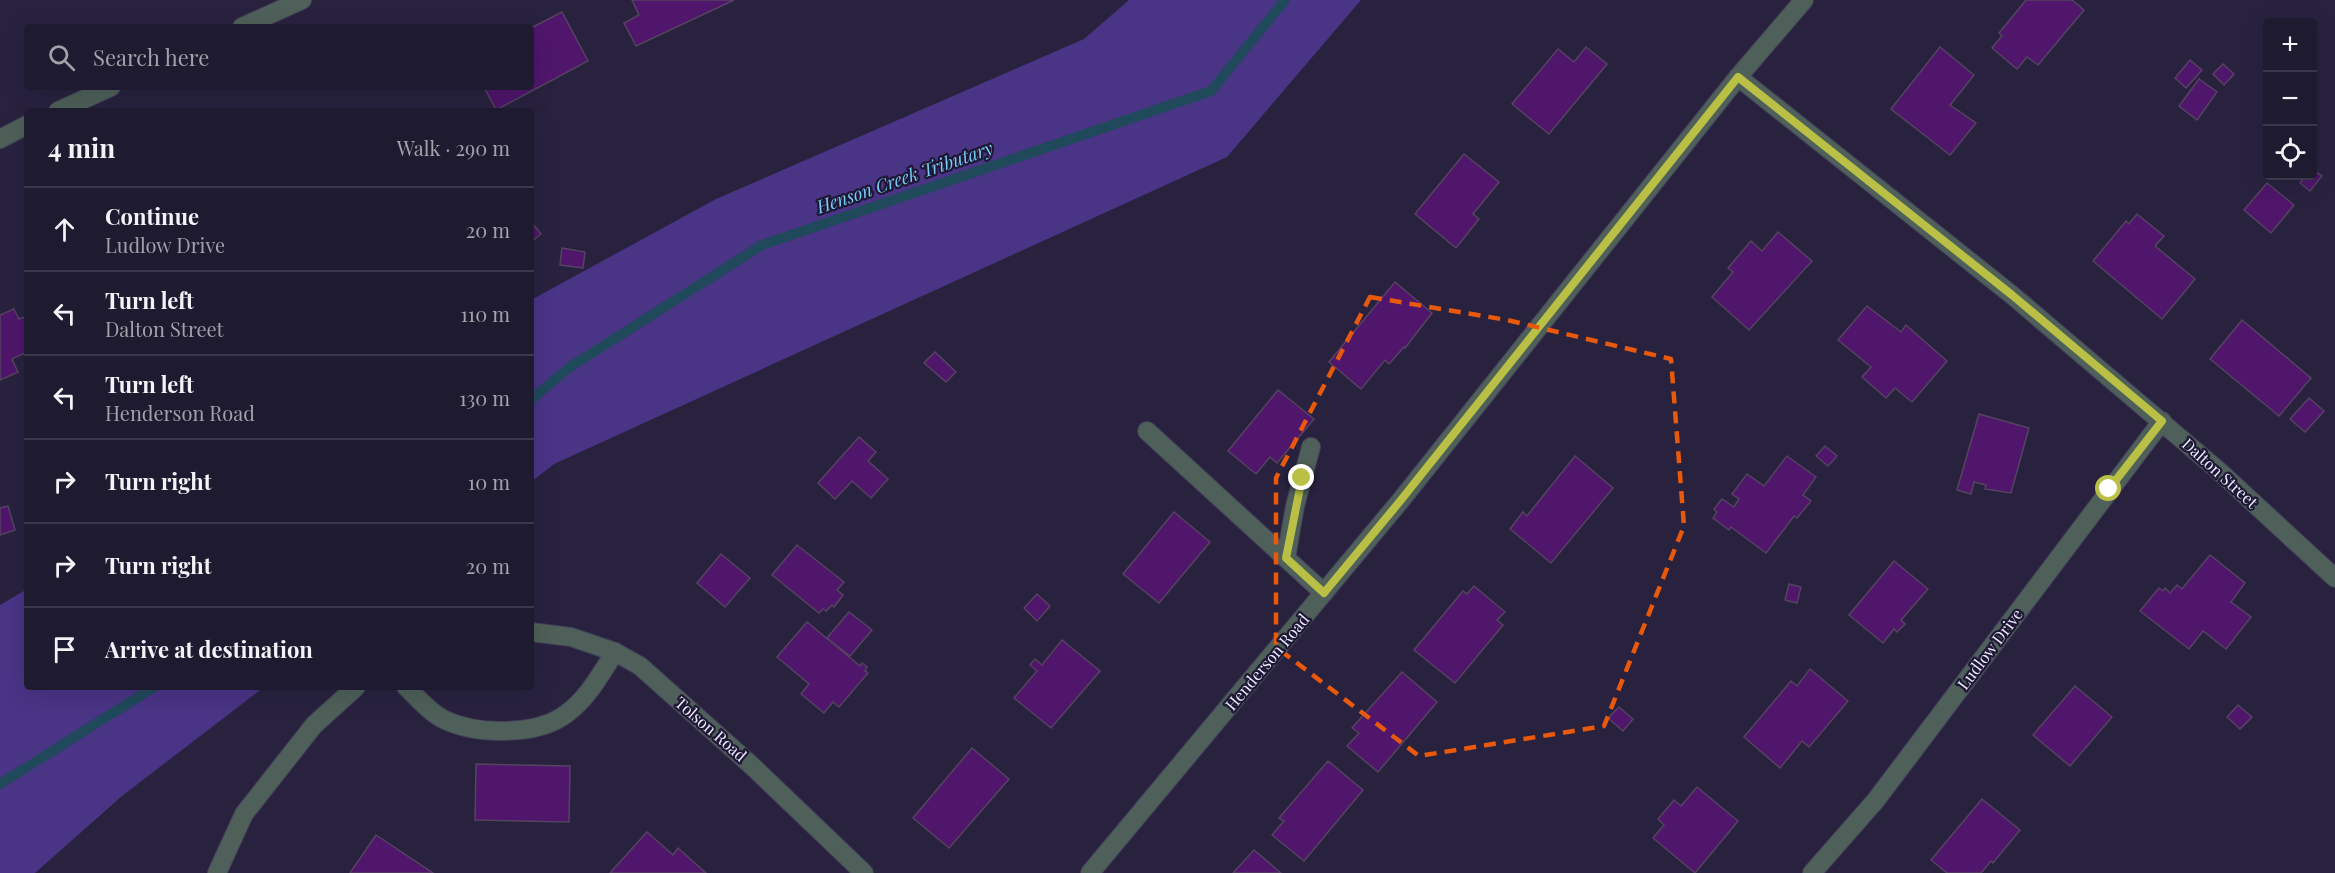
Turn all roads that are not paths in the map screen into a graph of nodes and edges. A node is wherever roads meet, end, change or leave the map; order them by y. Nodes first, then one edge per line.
1 (302, 0) edge
2 (1804, 0) edge
3 (250, 24) edge
4 (1738, 77) junction
5 (104, 90) edge
6 (65, 108) edge
7 (24, 127) edge
8 (0, 139) edge
9 (2162, 421) junction
10 (1147, 431) dead end
11 (1311, 447) dead end
12 (1286, 558) junction
13 (2335, 578) edge
14 (1324, 593) junction
15 (534, 632) edge
16 (615, 652) junction
17 (353, 690) edge
18 (409, 690) edge
19 (217, 873) edge
20 (864, 873) edge
21 (1090, 873) edge
22 (1812, 873) edge

1 - 3 street
2 - 4 street, Henderson Road
4 - 9 street, Dalton Street
4 - 14 street, Henderson Road
5 - 6 street
7 - 8 street
9 - 13 street, Dalton Street
9 - 22 street, Ludlow Drive
10 - 12 street
11 - 12 street
12 - 14 street
14 - 21 street, Henderson Road
15 - 16 street, Tolson Road
16 - 18 street
16 - 20 street, Tolson Road
17 - 19 street

